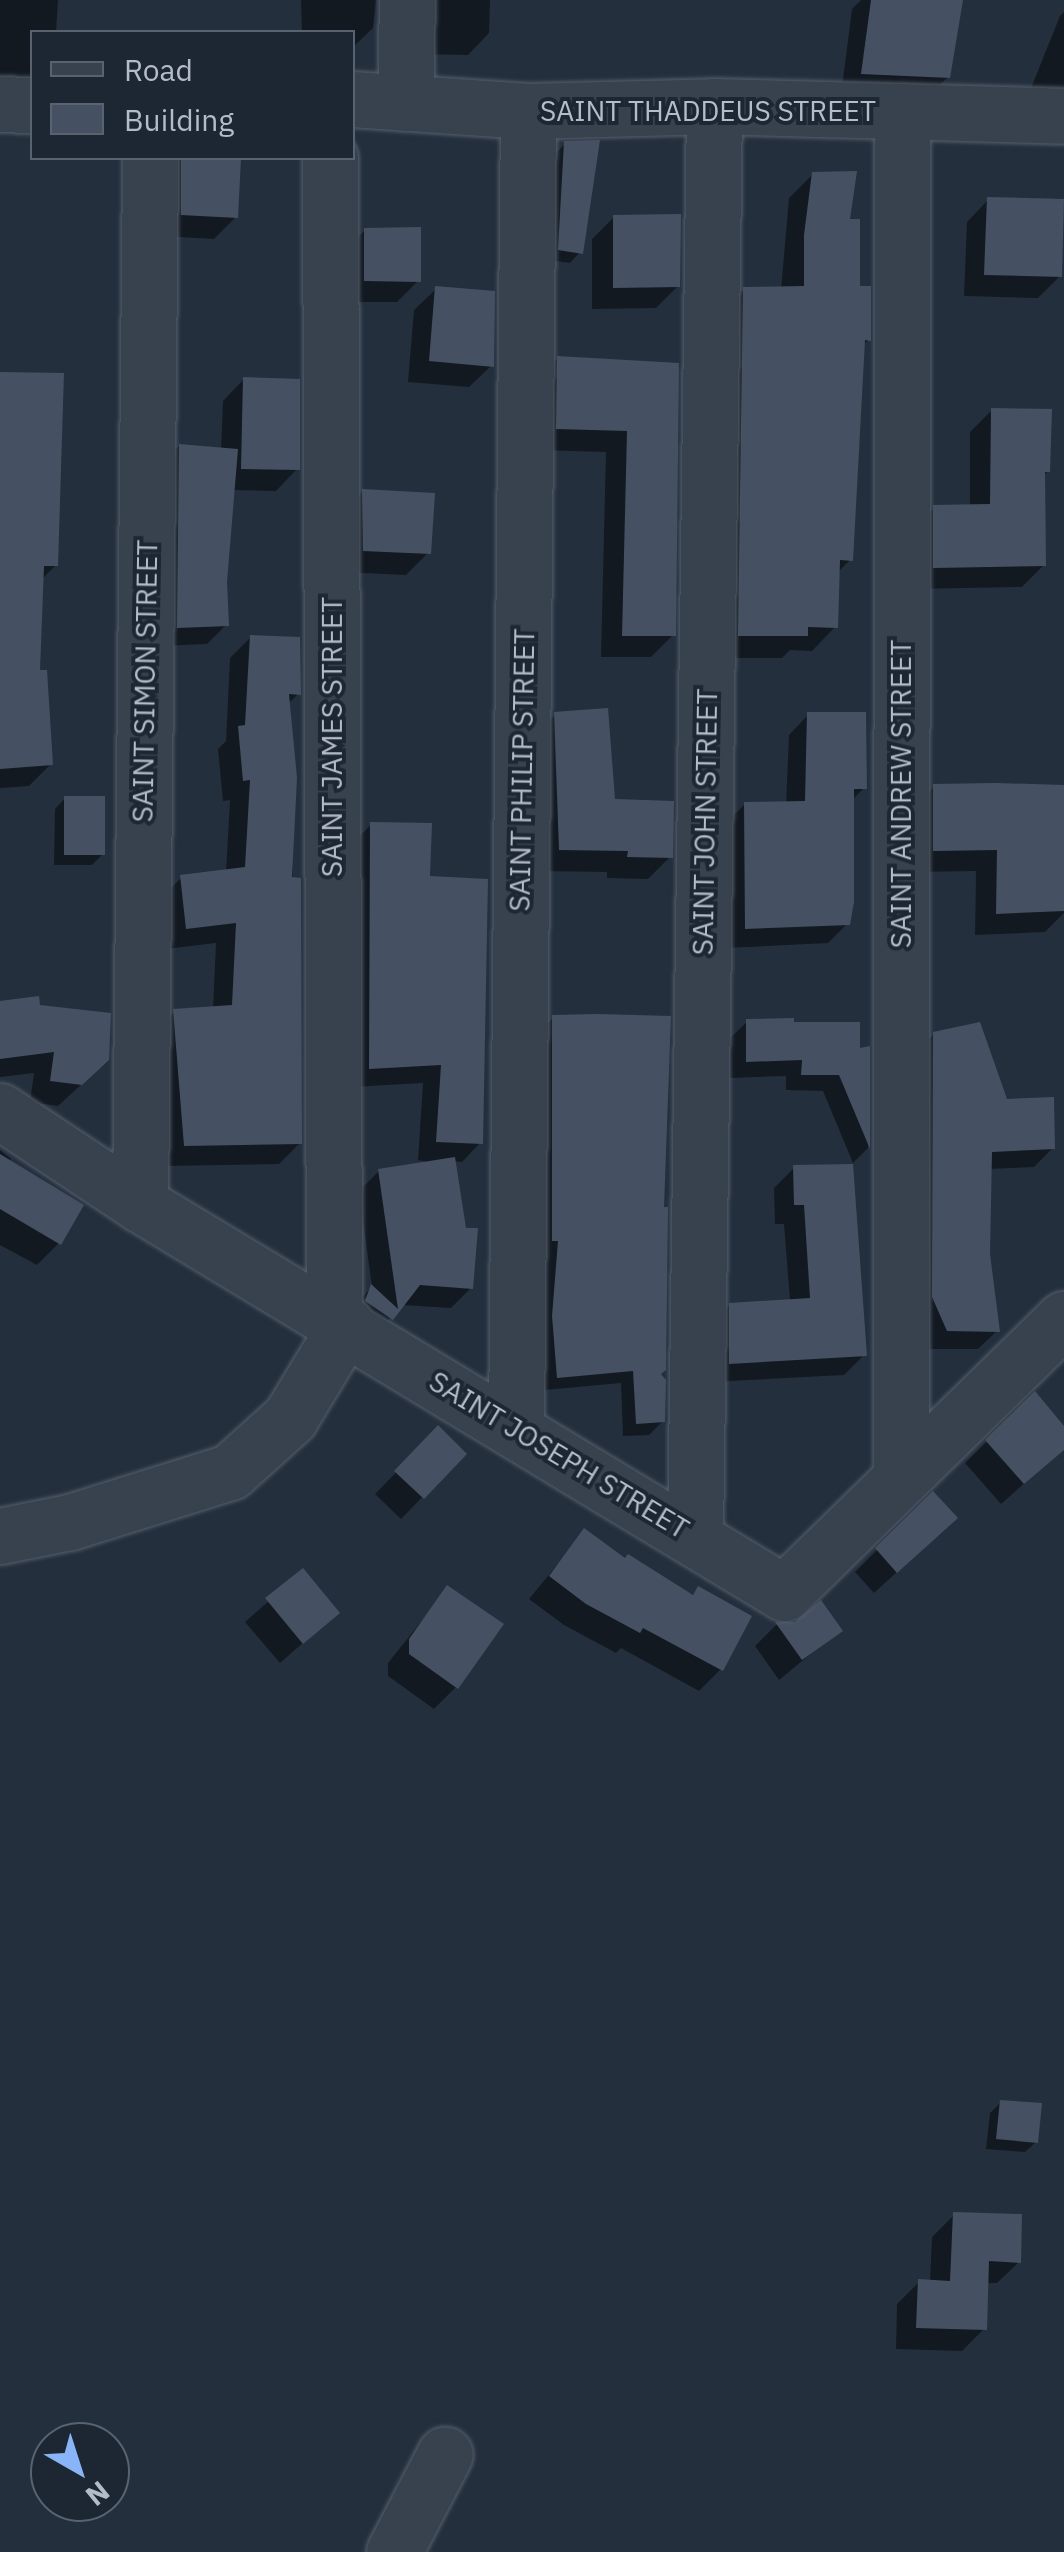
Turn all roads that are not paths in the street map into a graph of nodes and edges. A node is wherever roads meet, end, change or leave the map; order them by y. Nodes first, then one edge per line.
1 (408, 0) edge
2 (379, 101) edge
3 (0, 104) edge
4 (30, 105) edge
5 (714, 106) junction
6 (528, 111) junction
7 (902, 111) junction
8 (1064, 116) edge
9 (150, 160) edge
10 (330, 160) edge
11 (0, 1111) edge
12 (140, 1204) junction
13 (1064, 1320) edge
14 (340, 1321) junction
15 (516, 1428) junction
16 (900, 1478) junction
17 (0, 1536) edge
18 (695, 1538) junction
19 (446, 2454) dead end
20 (394, 2552) edge

1 - 2 street
2 - 6 street, SAINT THADDEUS STREET
3 - 4 street
5 - 6 street, SAINT THADDEUS STREET
5 - 7 street, SAINT THADDEUS STREET
5 - 18 street, SAINT JOHN STREET
6 - 15 street, SAINT PHILIP STREET
7 - 8 street, SAINT THADDEUS STREET
7 - 16 street, SAINT ANDREW STREET
9 - 12 street, SAINT SIMON STREET
10 - 14 street, SAINT JAMES STREET
11 - 12 street, SAINT JOSEPH STREET
12 - 14 street, SAINT JOSEPH STREET
13 - 16 street, SAINT JOSEPH STREET
14 - 15 street, SAINT JOSEPH STREET
14 - 17 street
15 - 18 street, SAINT JOSEPH STREET
16 - 18 street, SAINT JOSEPH STREET
19 - 20 street

